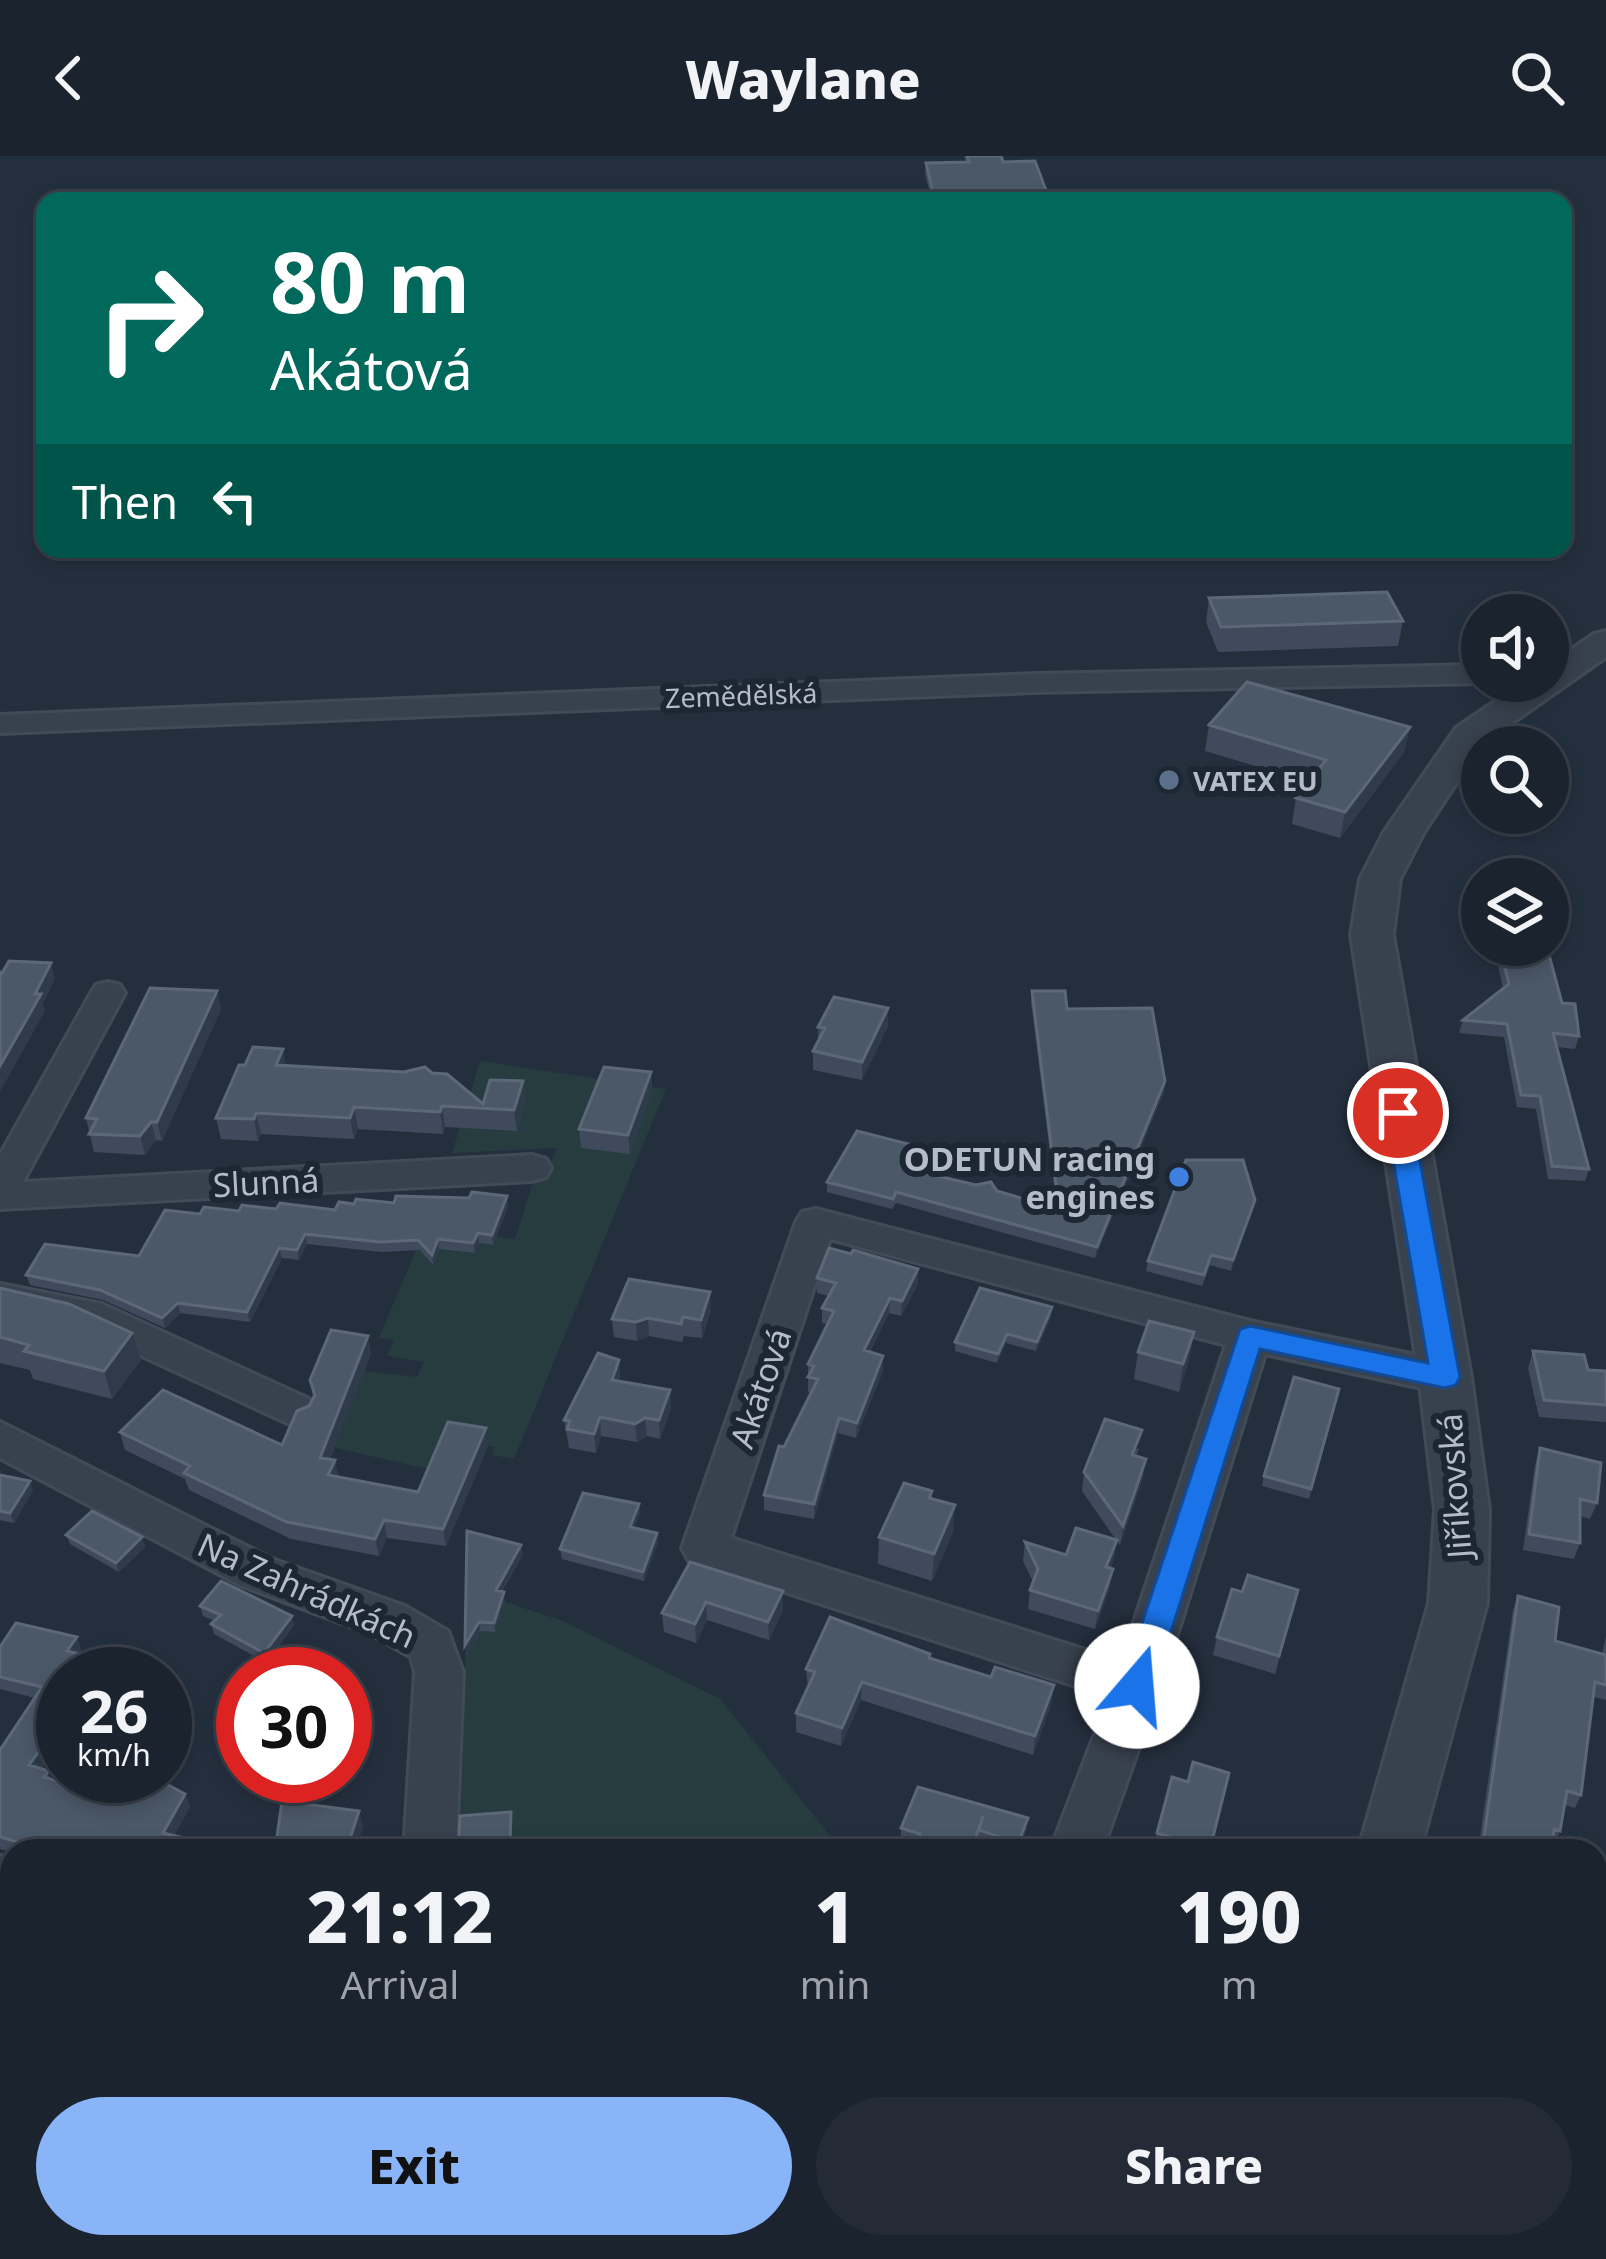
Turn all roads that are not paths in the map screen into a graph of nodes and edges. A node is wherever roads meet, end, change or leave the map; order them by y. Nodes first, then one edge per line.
1 (1606, 640) edge
2 (1569, 659) edge
3 (1461, 674) edge
4 (1502, 702) edge
5 (0, 724) edge
6 (108, 993) dead end
7 (532, 1168) dead end
8 (0, 1193) edge
9 (0, 1298) edge
10 (1250, 1336) junction
11 (1445, 1377) junction
12 (293, 1410) edge
13 (0, 1438) edge
14 (1137, 1686) junction
15 (431, 1839) edge
16 (1080, 1839) edge
17 (1392, 1839) edge

1 - 2 street, Jiříkovská
3 - 5 street, Zemědělská
4 - 11 street, Jiříkovská
6 - 8 street
7 - 8 street, Slunná
9 - 12 street
10 - 11 street, Akátová
10 - 14 street
10 - 14 street, Akátová
11 - 17 street, Jiříkovská
13 - 15 street, Na Zahrádkách
14 - 16 street

